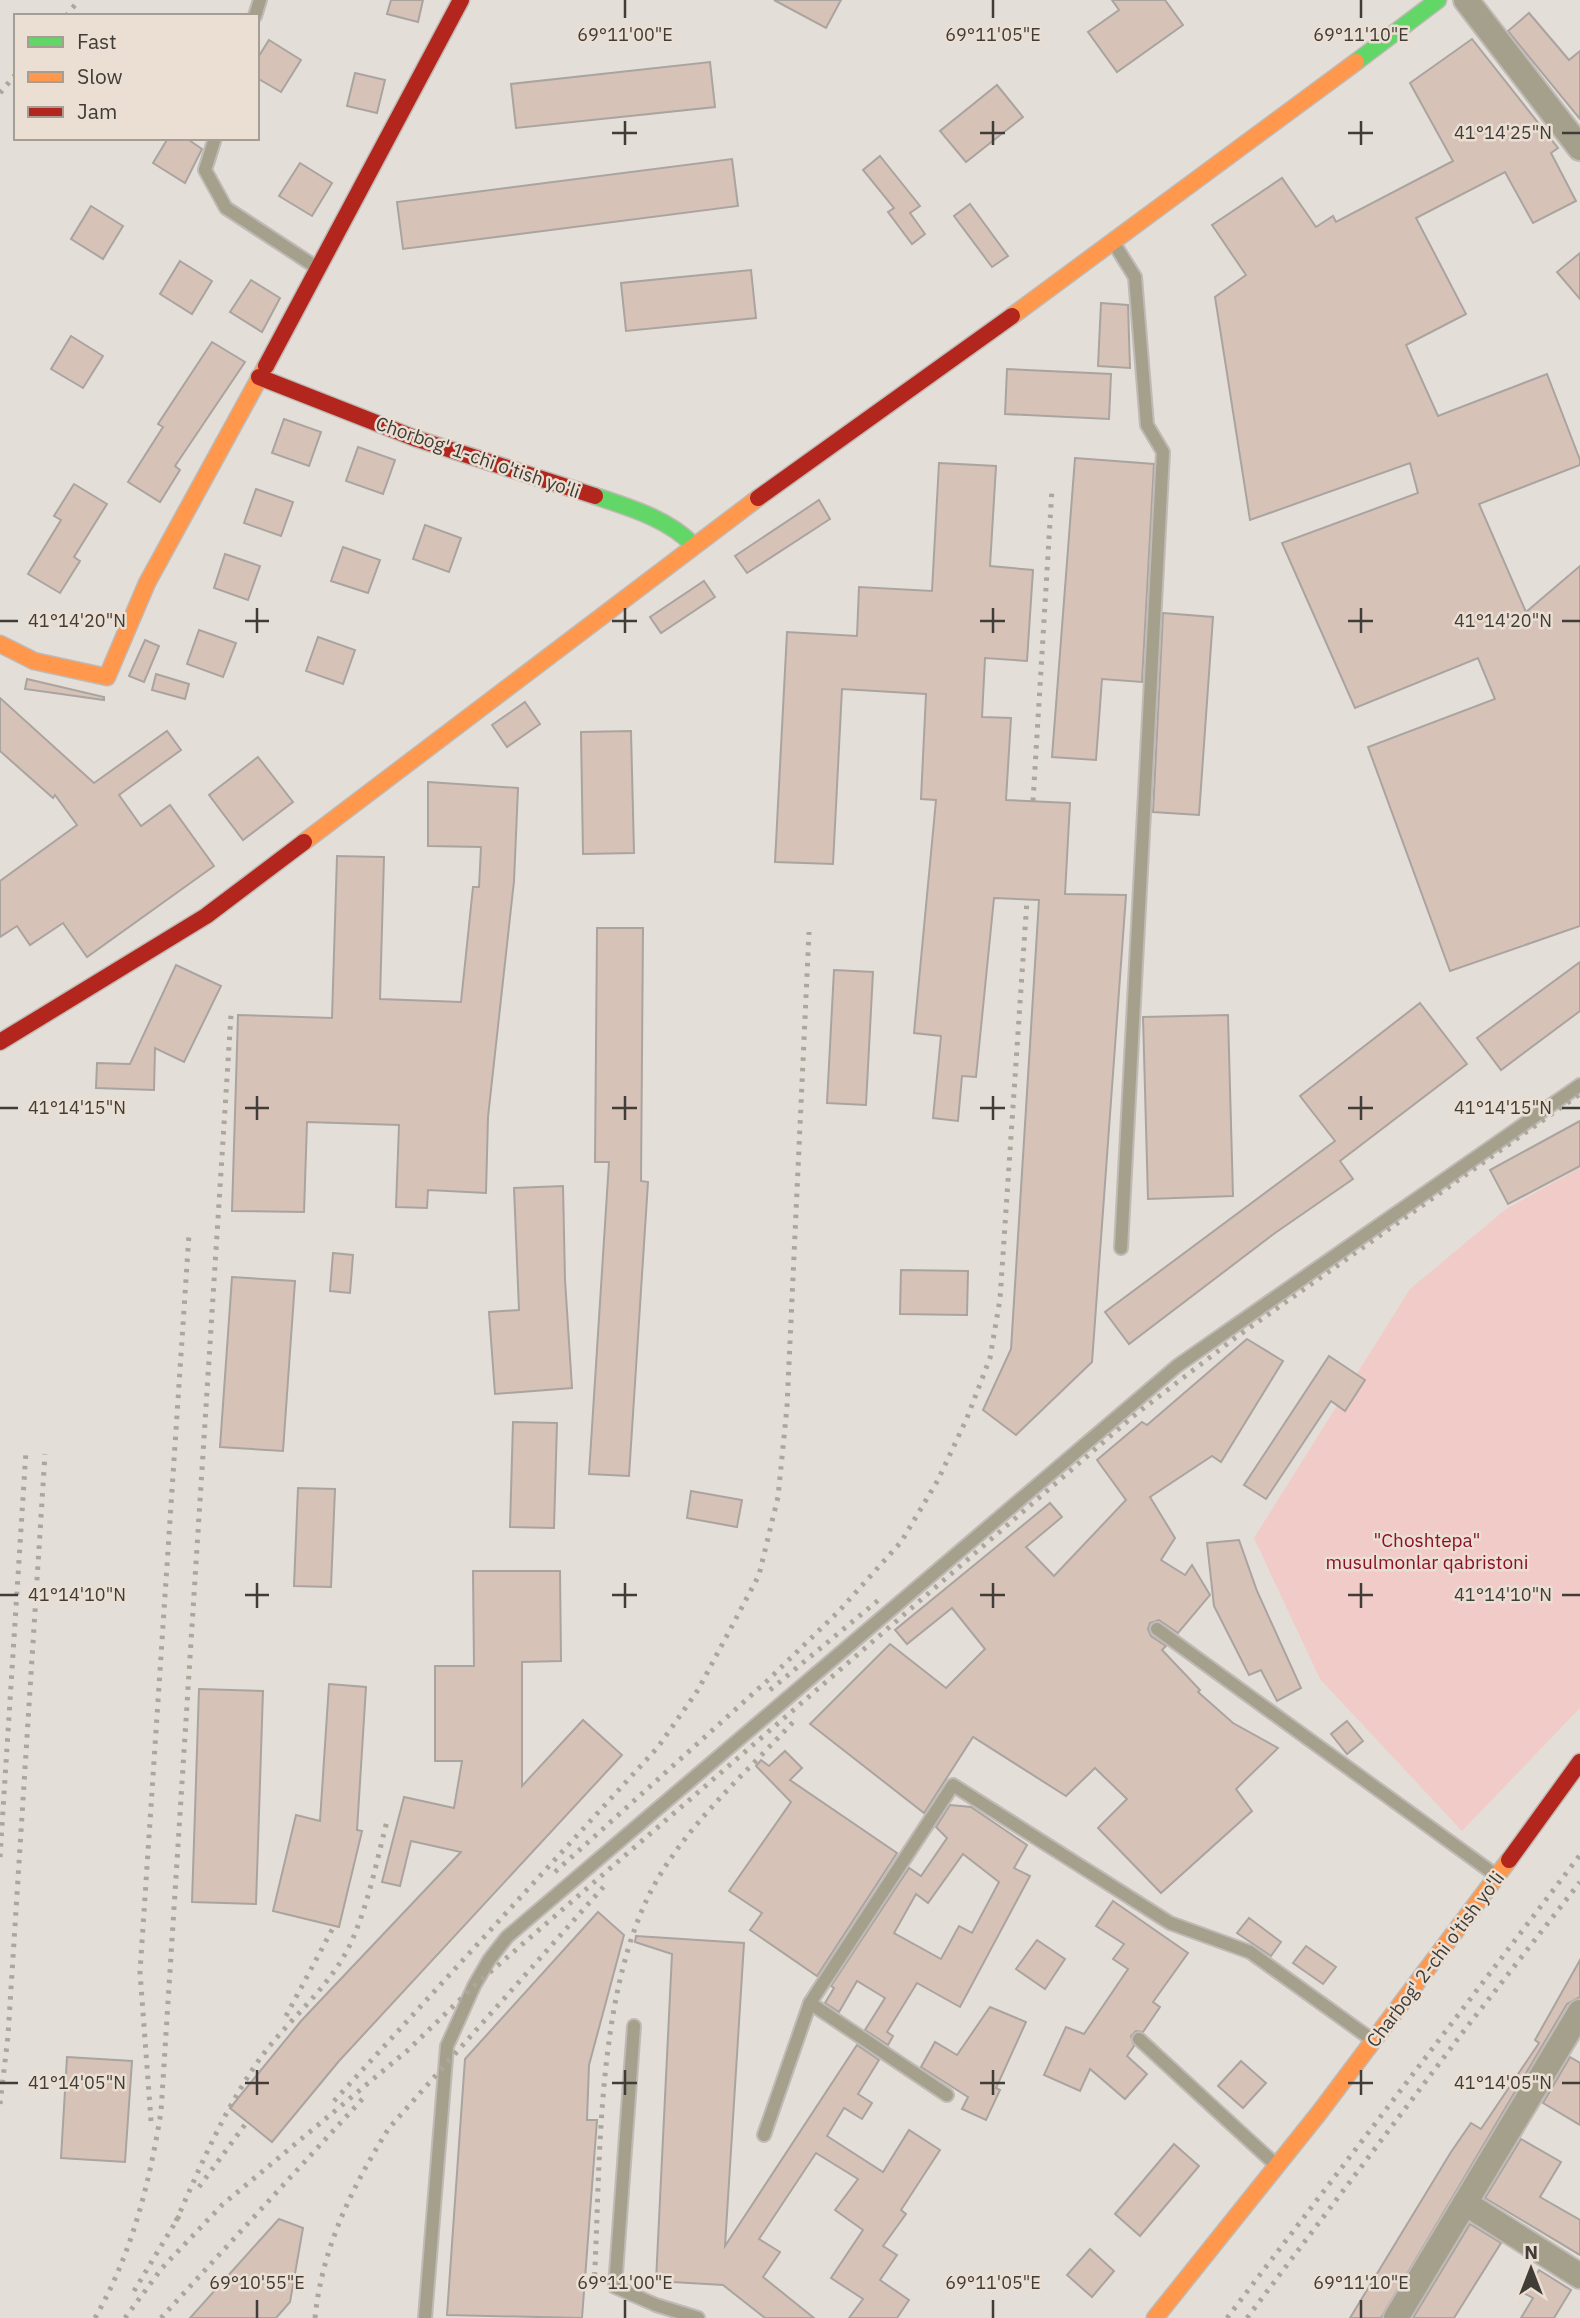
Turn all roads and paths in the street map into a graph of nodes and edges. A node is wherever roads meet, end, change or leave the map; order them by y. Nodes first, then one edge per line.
1 (461, 0) edge
2 (1438, 0) edge
3 (1466, 0) edge
4 (214, 140) edge
5 (1580, 148) edge
6 (1114, 243) junction
7 (319, 269) junction
8 (259, 377) junction
9 (693, 545) junction
10 (0, 644) edge
11 (0, 1042) edge
12 (1580, 1085) edge
13 (1121, 1248) dead end
14 (1157, 1629) dead end
15 (1580, 1762) edge
16 (1498, 1877) junction
17 (810, 2003) junction
18 (1580, 2012) edge
19 (634, 2026) dead end
20 (1139, 2039) dead end
21 (1373, 2041) junction
22 (947, 2095) dead end
23 (764, 2135) dead end
24 (1278, 2167) junction
25 (1465, 2203) junction
26 (1580, 2276) edge
27 (425, 2318) edge
28 (698, 2318) edge
29 (1156, 2318) edge
30 (1396, 2318) edge

1 - 7 street
2 - 6 street
3 - 5 street
4 - 7 lane
6 - 9 street
6 - 13 lane
7 - 8 street
8 - 9 street, Chorbog' 1-chi o'tish yo'li
8 - 10 street
9 - 11 street
12 - 27 lane
14 - 16 lane
15 - 16 street, Charbog' 2-chi o'tish yo'li
16 - 21 street, Charbog' 2-chi o'tish yo'li
17 - 21 lane
17 - 22 lane
17 - 23 lane
18 - 25 street
19 - 28 lane
20 - 24 lane
21 - 24 street, Charbog' 2-chi o'tish yo'li
24 - 29 street, Charbog' 2-chi o'tish yo'li
25 - 26 street
25 - 30 street

